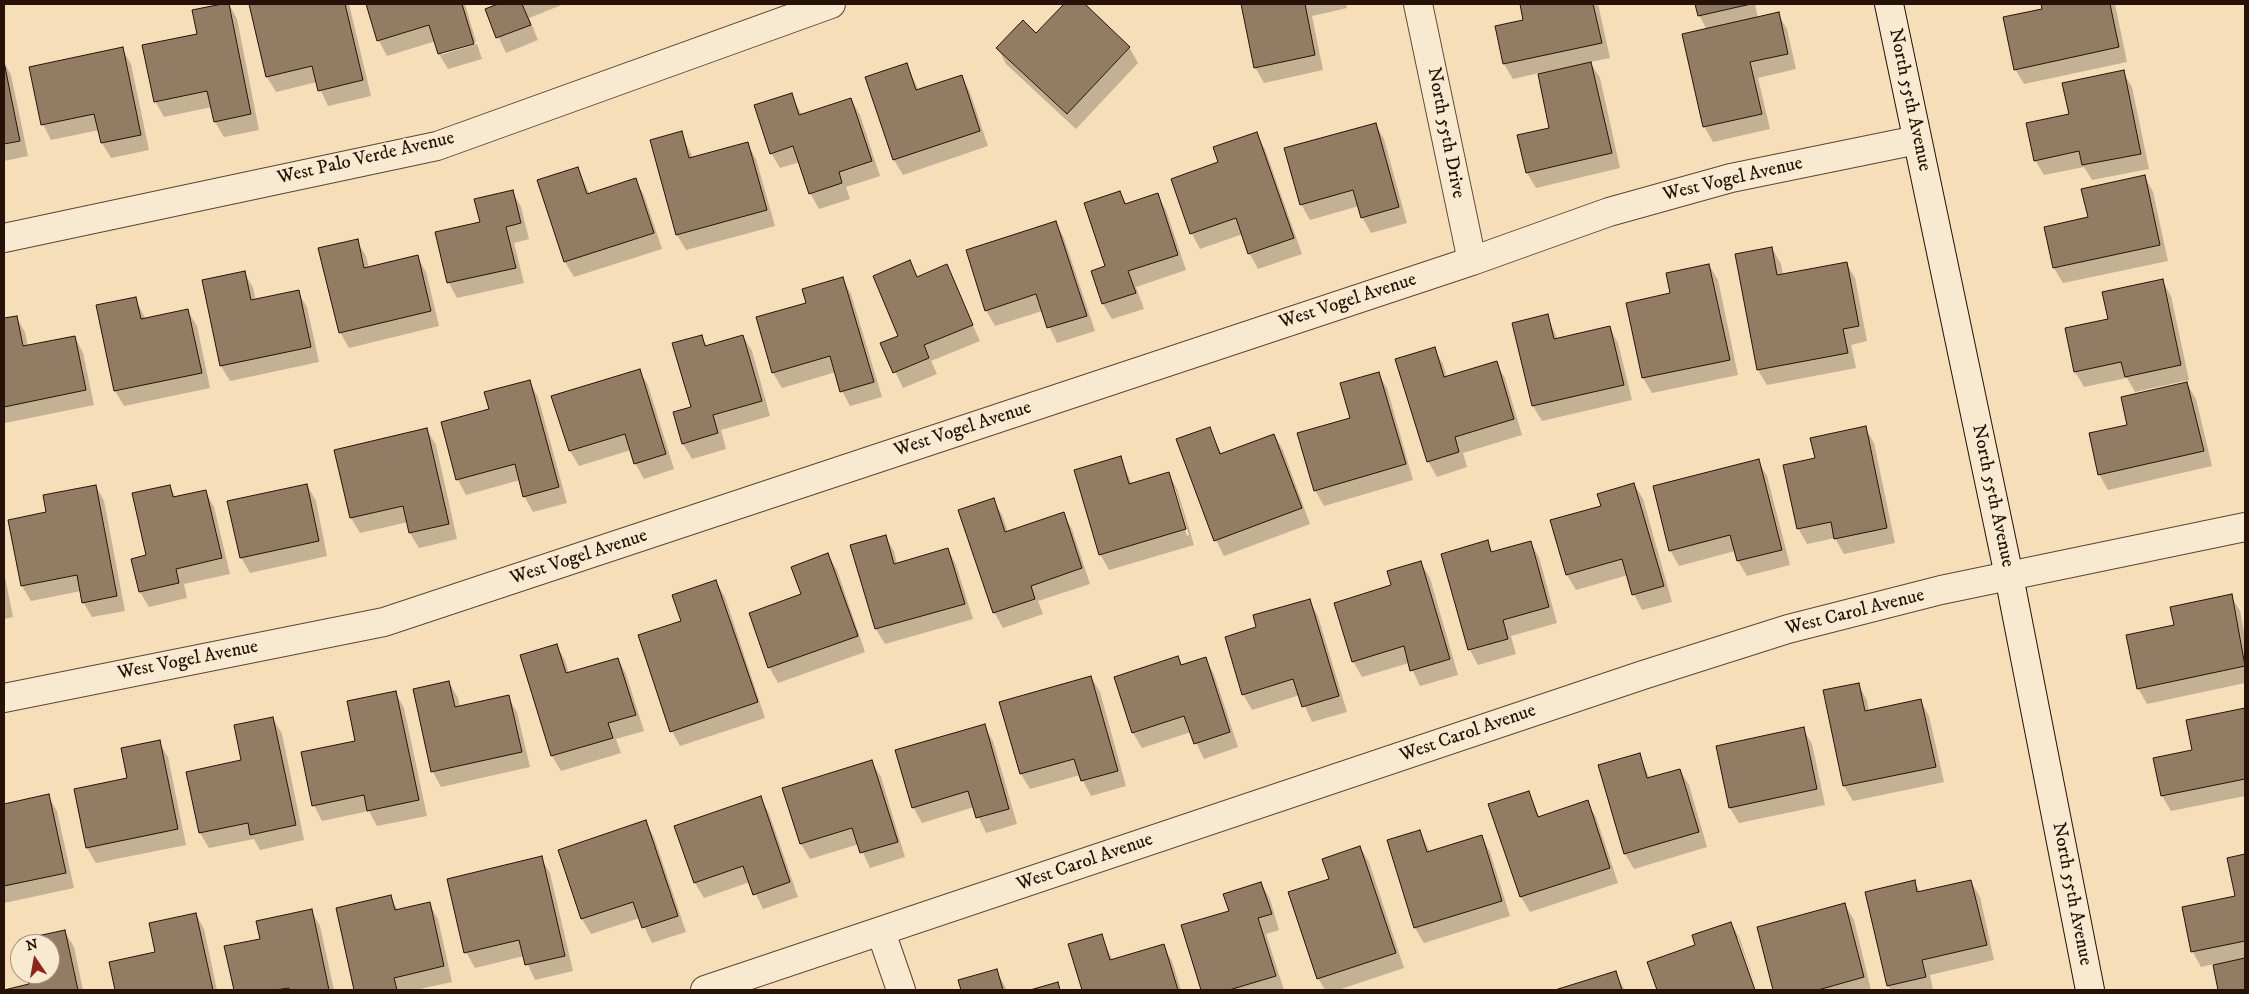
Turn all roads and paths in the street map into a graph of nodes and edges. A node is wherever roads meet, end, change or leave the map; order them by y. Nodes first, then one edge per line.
1 (832, 4) edge
2 (1418, 4) edge
3 (1889, 4) edge
4 (1917, 140) junction
5 (4, 238) edge
6 (1472, 261) junction
7 (2245, 527) edge
8 (2009, 576) junction
9 (4, 698) edge
10 (881, 932) junction
11 (705, 990) edge
12 (901, 990) edge
13 (2090, 990) edge

1 - 5 street, West Palo Verde Avenue
2 - 6 street, North 55th Drive
3 - 4 street, North 55th Avenue
4 - 6 street, West Vogel Avenue
4 - 8 street, North 55th Avenue
6 - 9 street, West Vogel Avenue
7 - 8 street, West Carol Avenue
8 - 10 street, West Carol Avenue
8 - 13 street, North 55th Avenue
10 - 11 street, West Carol Avenue
10 - 12 street

